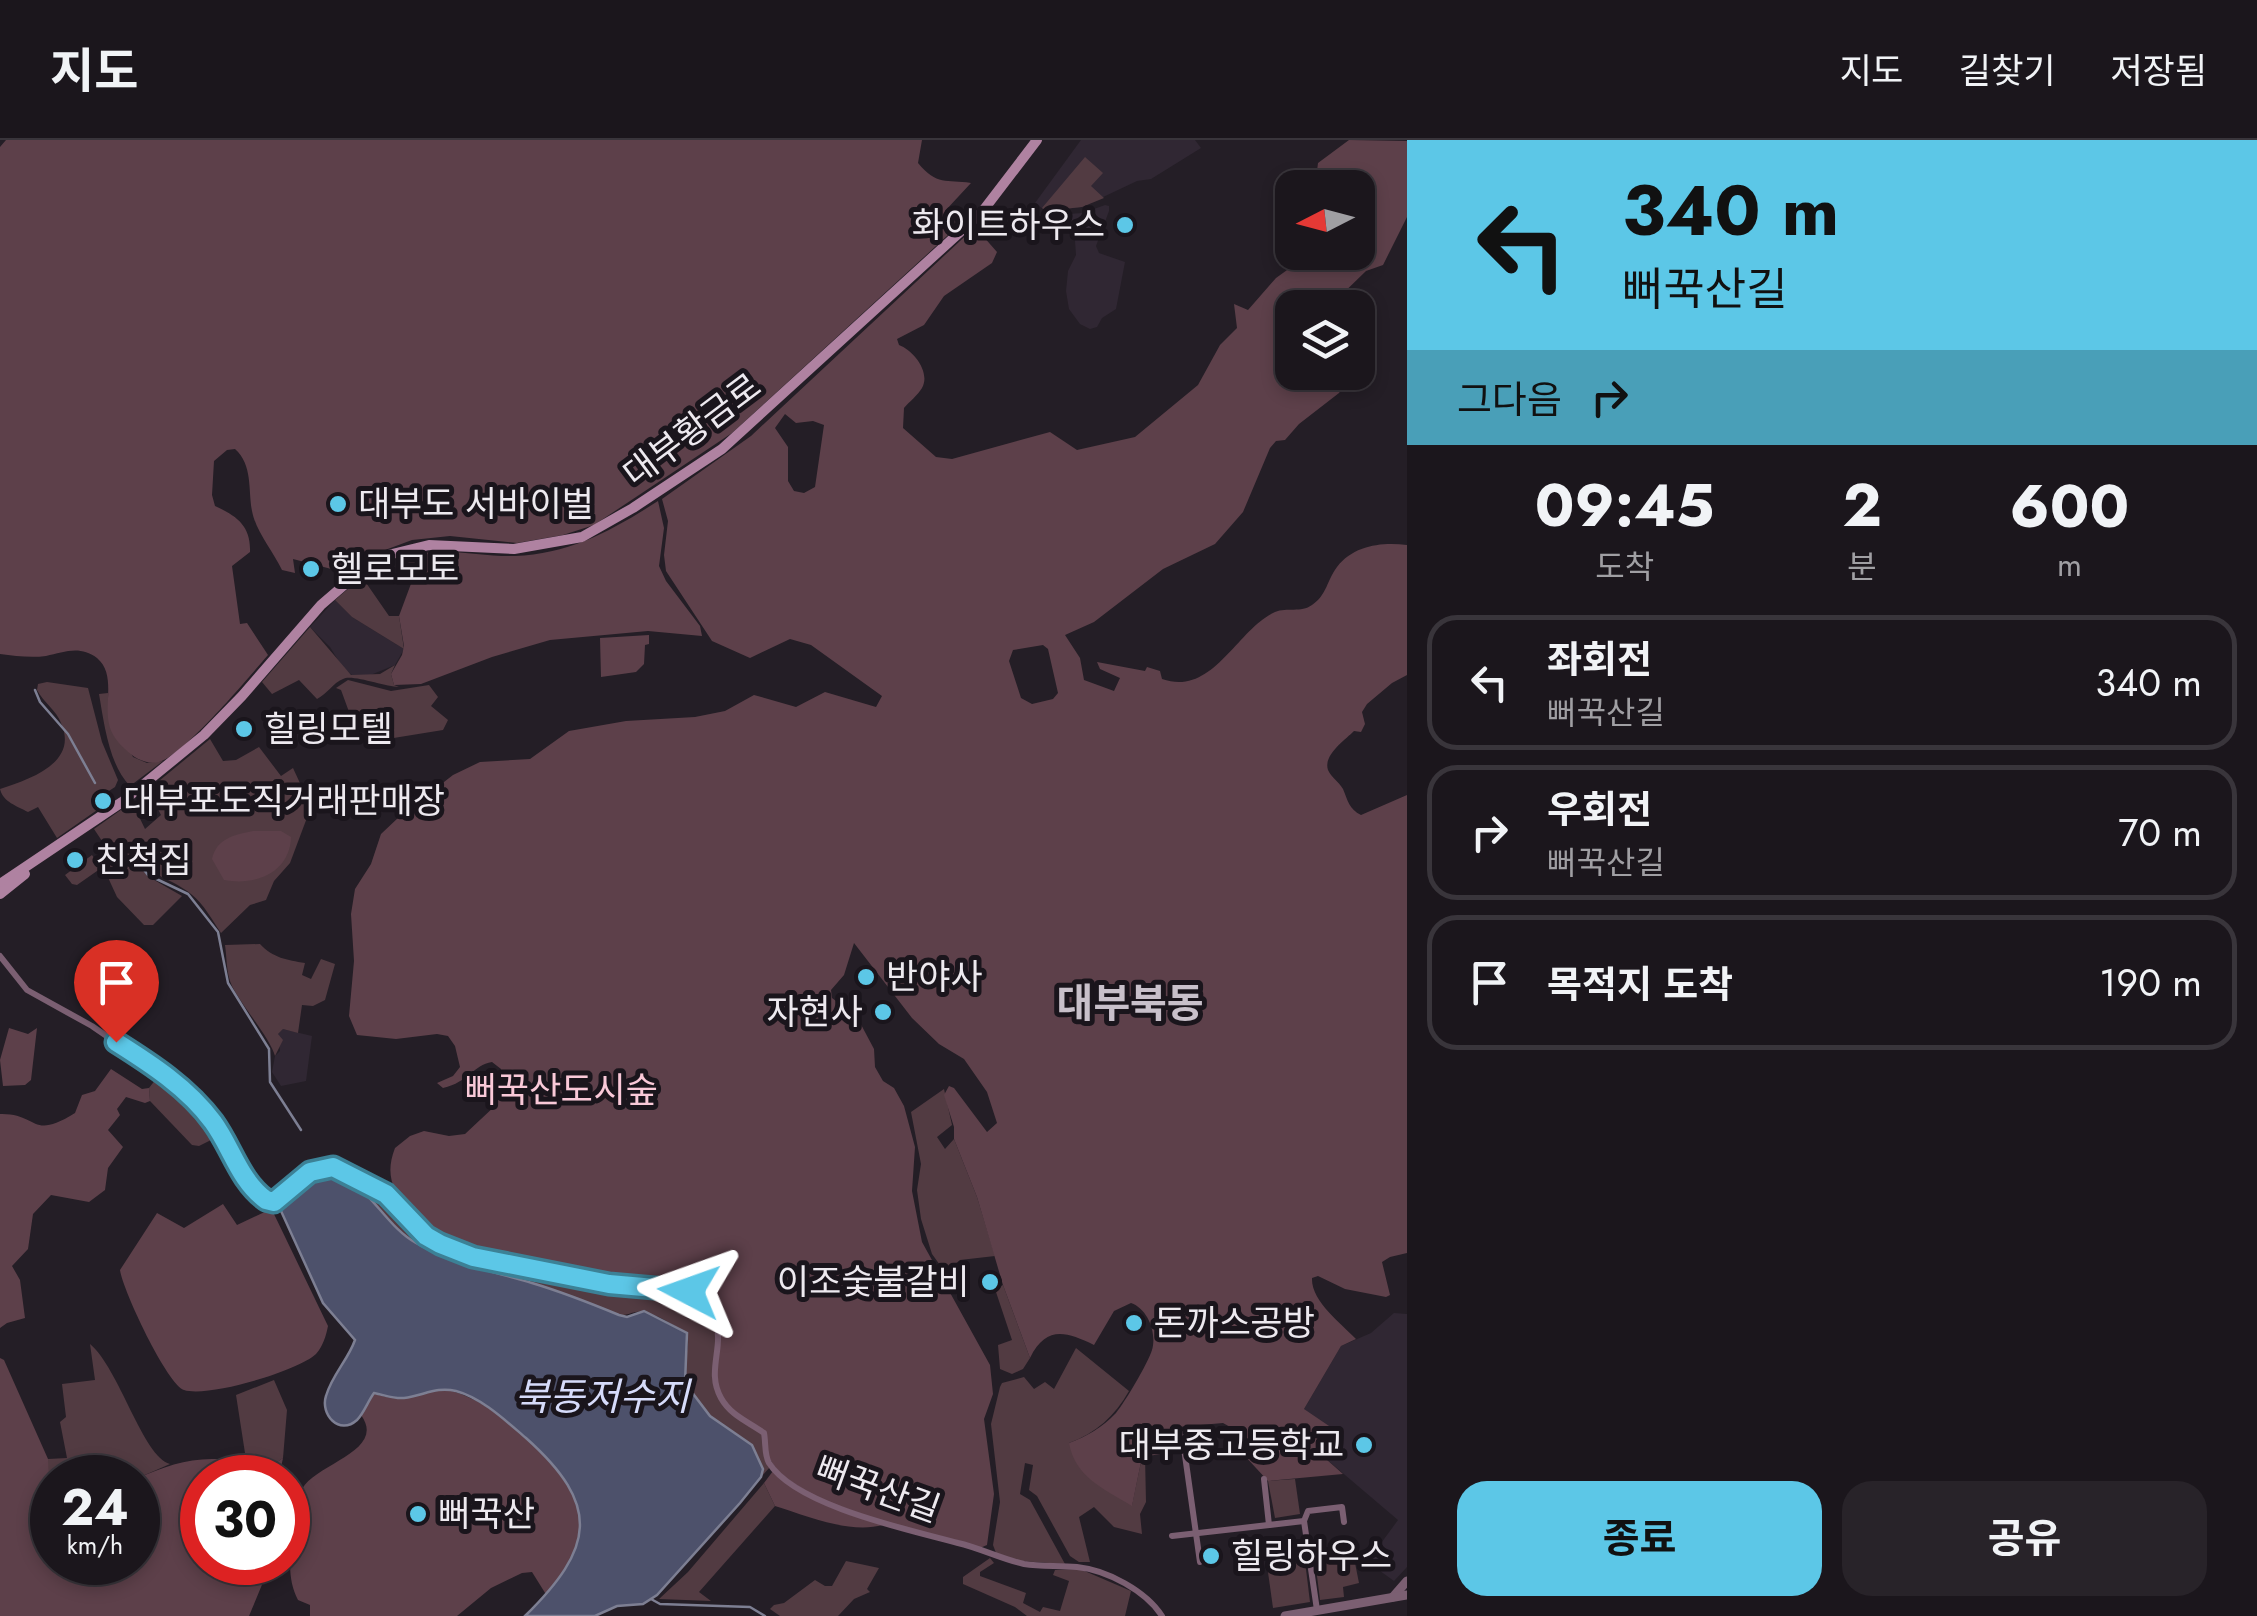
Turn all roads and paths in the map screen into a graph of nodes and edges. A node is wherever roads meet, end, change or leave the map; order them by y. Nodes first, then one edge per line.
1 (1037, 140) edge
2 (40, 860) junction
3 (0, 884) edge
4 (0, 894) edge
5 (0, 956) edge
6 (1182, 1434) dead end
7 (1264, 1479) dead end
8 (1304, 1520) junction
9 (1344, 1522) dead end
10 (1269, 1524) junction
11 (1196, 1533) junction
12 (1172, 1536) dead end
13 (1200, 1562) dead end
14 (1407, 1581) edge
15 (1407, 1595) edge
16 (1392, 1598) junction
17 (1317, 1610) junction
18 (1162, 1616) edge
19 (1285, 1616) edge

1 - 2 main road, 대부황금로
2 - 3 main road, 대부황금로
2 - 4 main road, 대부황금로
5 - 18 street, 뻐꾹산길
6 - 11 street
7 - 10 street
8 - 9 street
8 - 10 street
8 - 17 street
10 - 11 street
11 - 12 street
11 - 13 street
14 - 16 street
15 - 16 street
16 - 17 street
17 - 19 street

